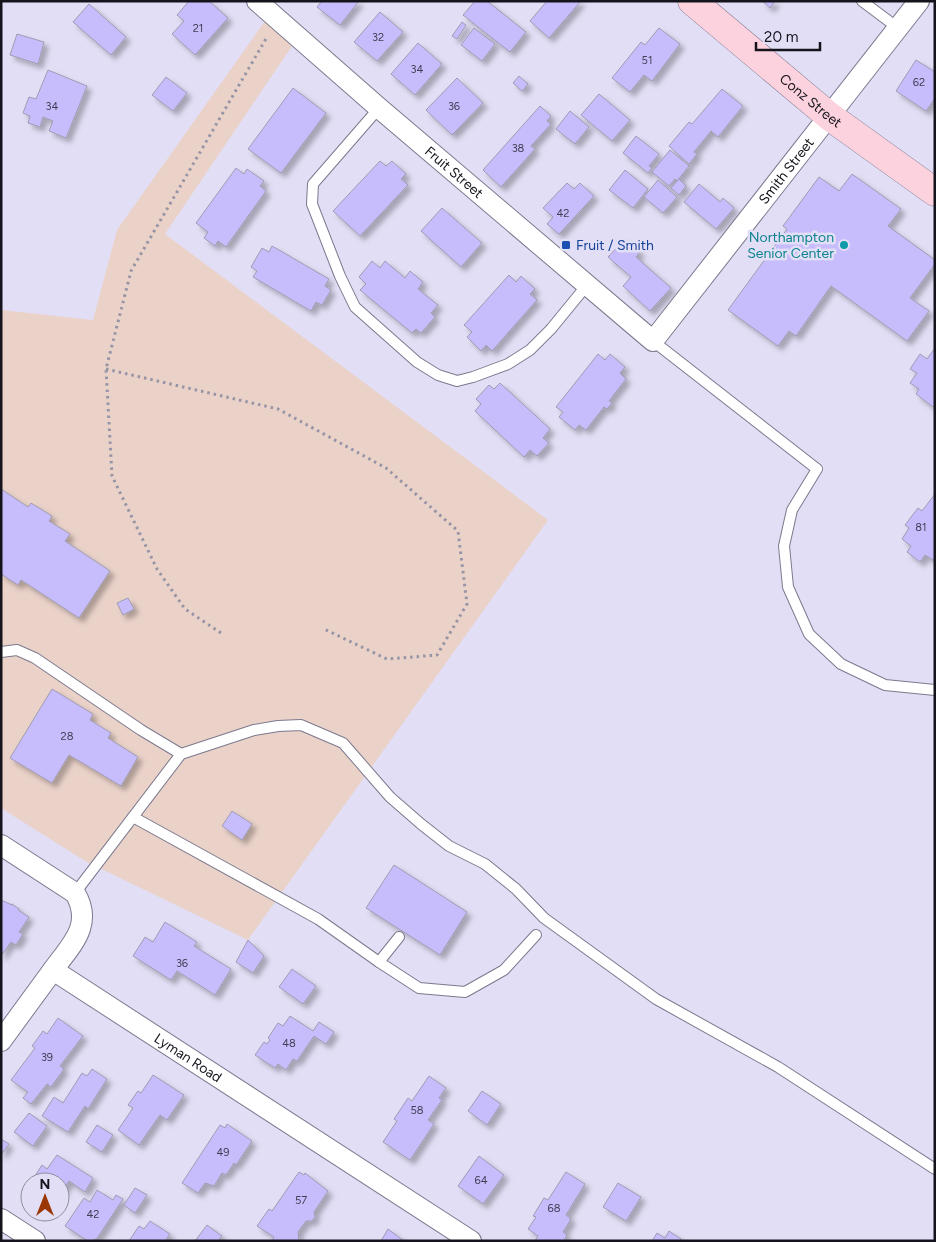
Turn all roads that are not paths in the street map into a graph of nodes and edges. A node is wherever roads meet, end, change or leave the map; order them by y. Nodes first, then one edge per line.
1 (257, 1) edge
2 (692, 1) edge
3 (862, 1) edge
4 (919, 1) edge
5 (898, 28) junction
6 (380, 108) junction
7 (829, 116) junction
8 (935, 192) edge
9 (587, 285) junction
10 (653, 341) junction
11 (1, 652) edge
12 (935, 690) edge
13 (181, 754) junction
14 (133, 817) junction
15 (1, 845) edge
16 (75, 893) junction
17 (536, 935) dead end
18 (398, 937) dead end
19 (379, 962) junction
20 (53, 970) junction
21 (1, 1041) edge
22 (935, 1169) edge
23 (1, 1219) edge
24 (34, 1241) edge
25 (471, 1241) edge

1 - 6 street, Fruit Street
2 - 7 main road, Conz Street
3 - 5 lane
4 - 5 street, Smith Street
5 - 7 street, Smith Street
6 - 9 street, Fruit Street
6 - 9 lane
7 - 8 main road, Conz Street
7 - 10 street, Smith Street
9 - 10 street, Fruit Street
10 - 12 lane
11 - 13 lane
13 - 14 lane
13 - 22 lane
14 - 16 lane
14 - 19 lane
15 - 16 street
16 - 20 street
17 - 19 lane
18 - 19 lane
20 - 21 street
20 - 25 street, Lyman Road
23 - 24 street

